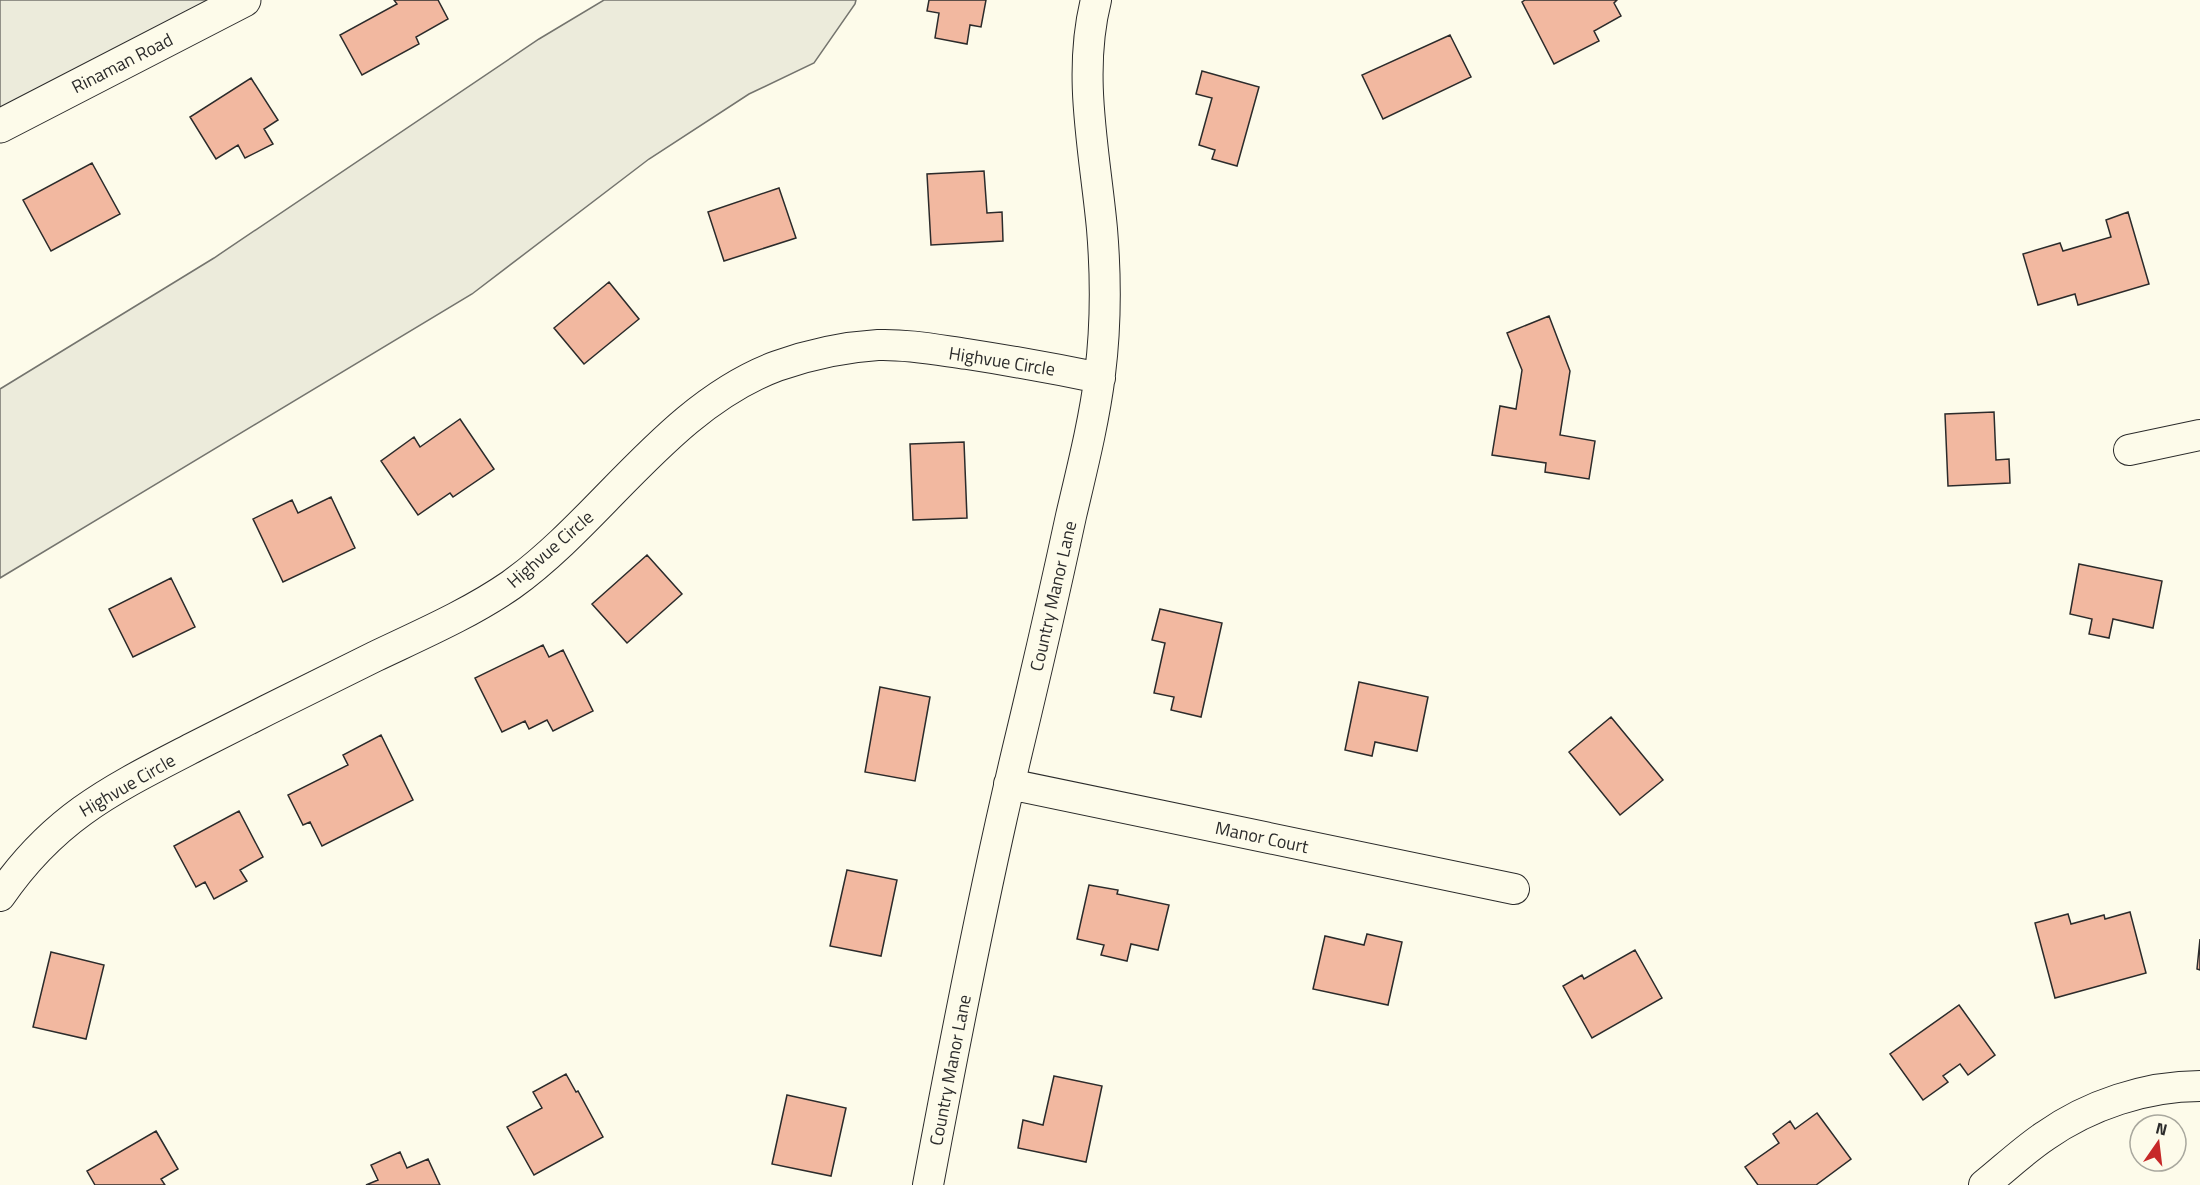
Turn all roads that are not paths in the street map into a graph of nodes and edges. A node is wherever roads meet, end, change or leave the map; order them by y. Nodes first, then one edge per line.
1 (244, 0) edge
2 (1095, 0) edge
3 (0, 126) edge
4 (1100, 378) junction
5 (2200, 435) edge
6 (2129, 450) dead end
7 (1009, 784) junction
8 (1514, 889) dead end
9 (0, 896) edge
10 (2200, 1086) edge
11 (928, 1185) edge
12 (1984, 1185) edge

1 - 3 street, Rinaman Road
2 - 4 street, Country Manor Lane
4 - 7 street, Country Manor Lane
4 - 9 street, Highvue Circle
5 - 6 street
7 - 8 street, Manor Court
7 - 11 street, Country Manor Lane
10 - 12 street

